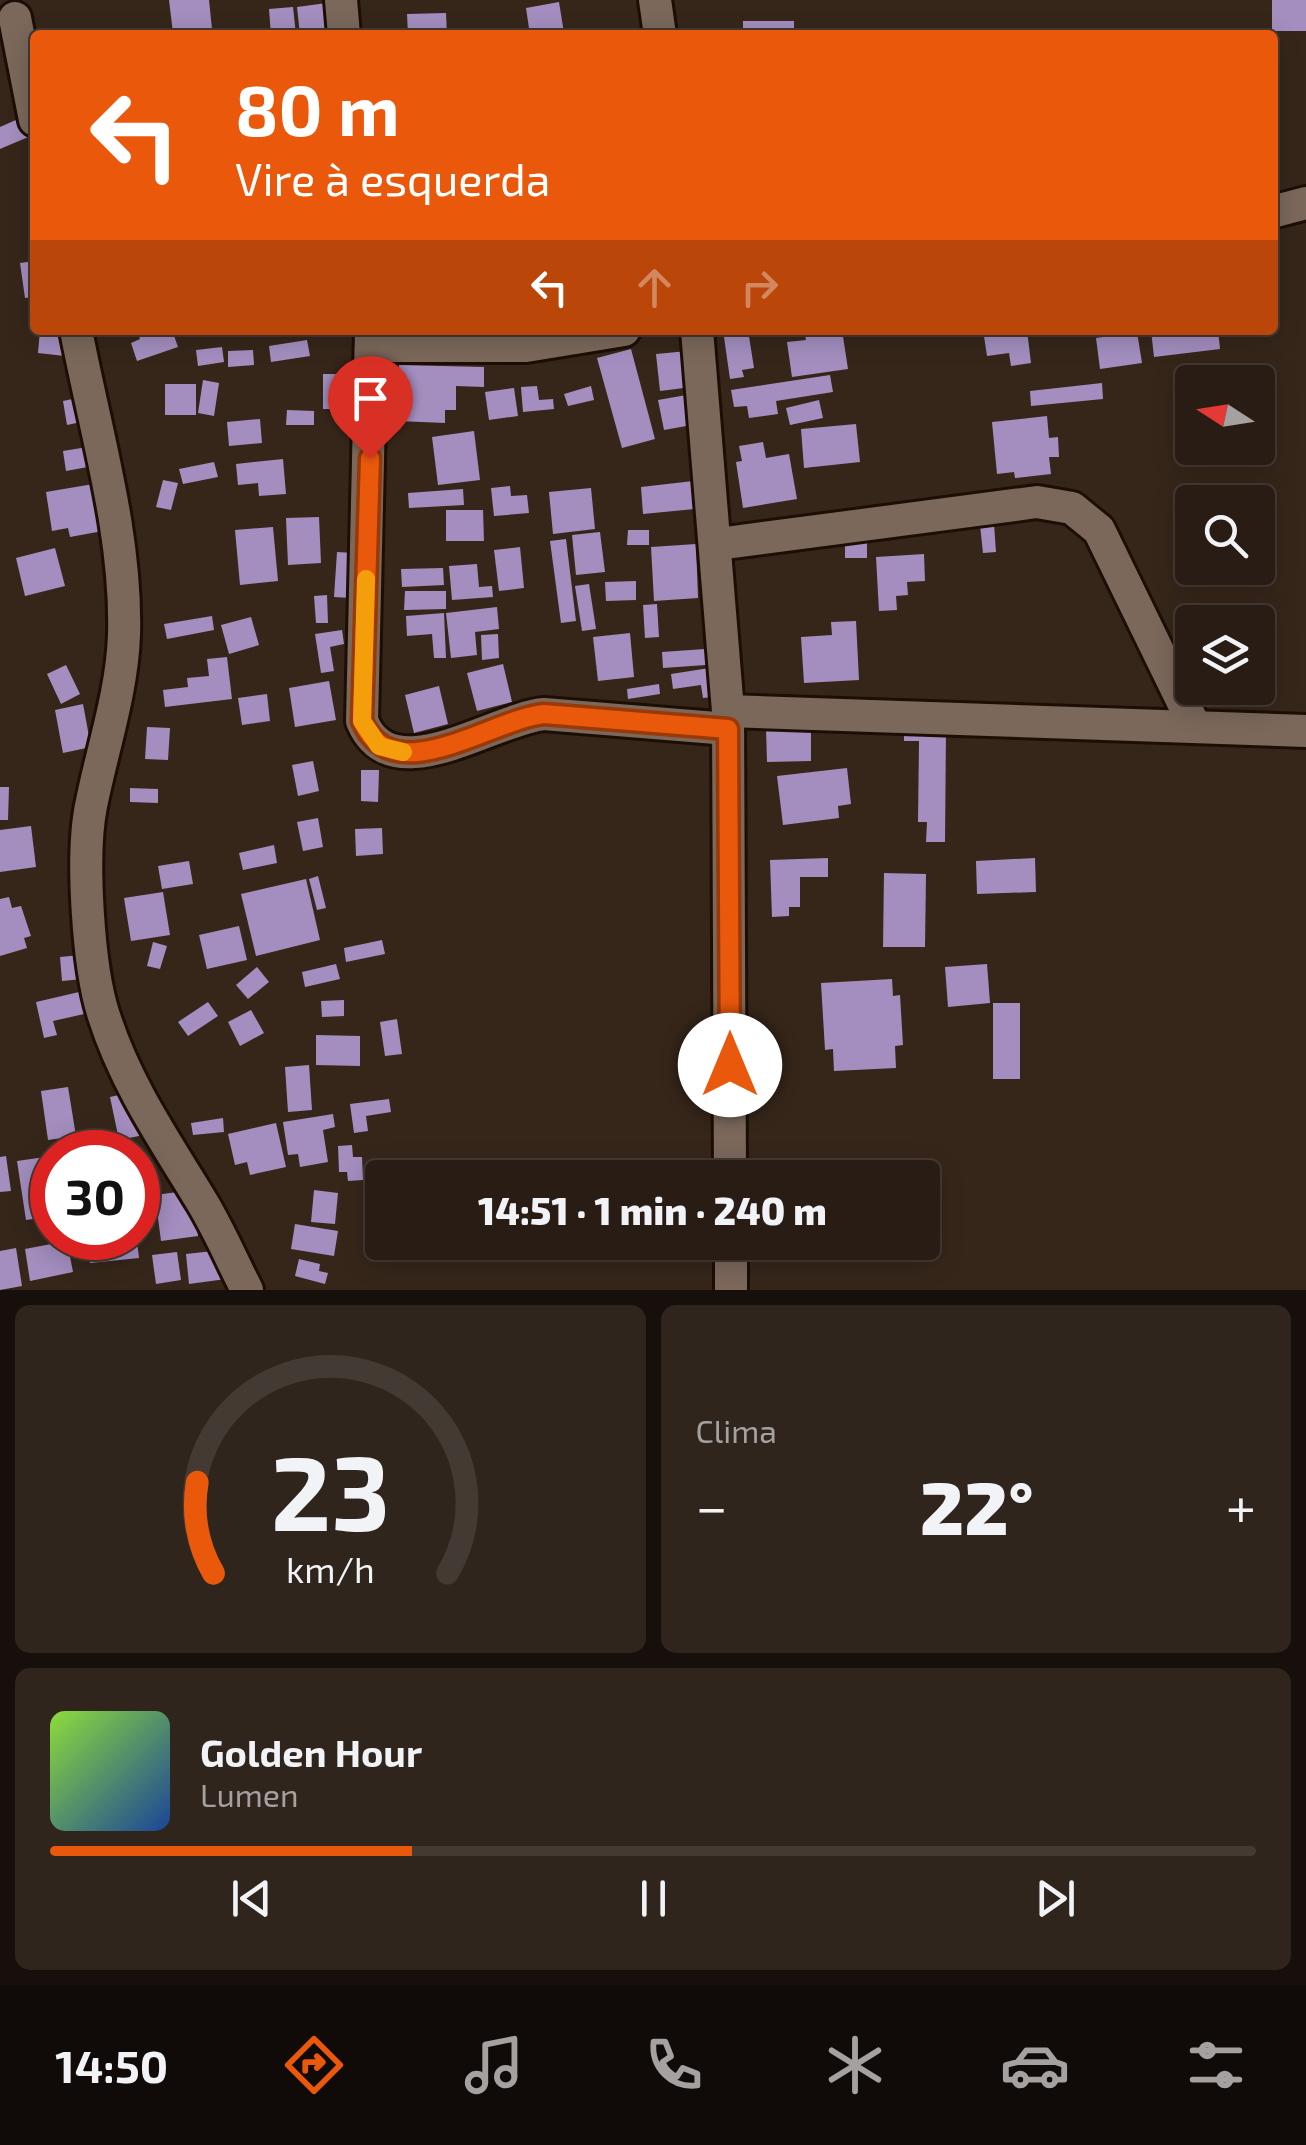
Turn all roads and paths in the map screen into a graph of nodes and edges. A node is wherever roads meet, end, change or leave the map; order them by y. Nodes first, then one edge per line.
1 (341, 0) edge
2 (655, 0) edge
3 (14, 17) edge
4 (344, 30) edge
5 (659, 30) edge
6 (30, 95) edge
7 (1306, 204) edge
8 (1278, 211) edge
9 (77, 335) edge
10 (593, 335) edge
11 (697, 335) edge
12 (372, 338) edge
13 (718, 544) junction
14 (728, 720) junction
15 (1195, 727) junction
16 (1306, 731) edge
17 (730, 1160) edge
18 (731, 1260) edge
19 (247, 1290) edge
20 (731, 1290) edge

1 - 4 street
2 - 5 street
3 - 6 street
7 - 8 street
9 - 19 street
10 - 12 street
11 - 13 street
12 - 14 street
13 - 14 street
13 - 15 street
14 - 15 street
14 - 17 street
15 - 16 street
18 - 20 street

